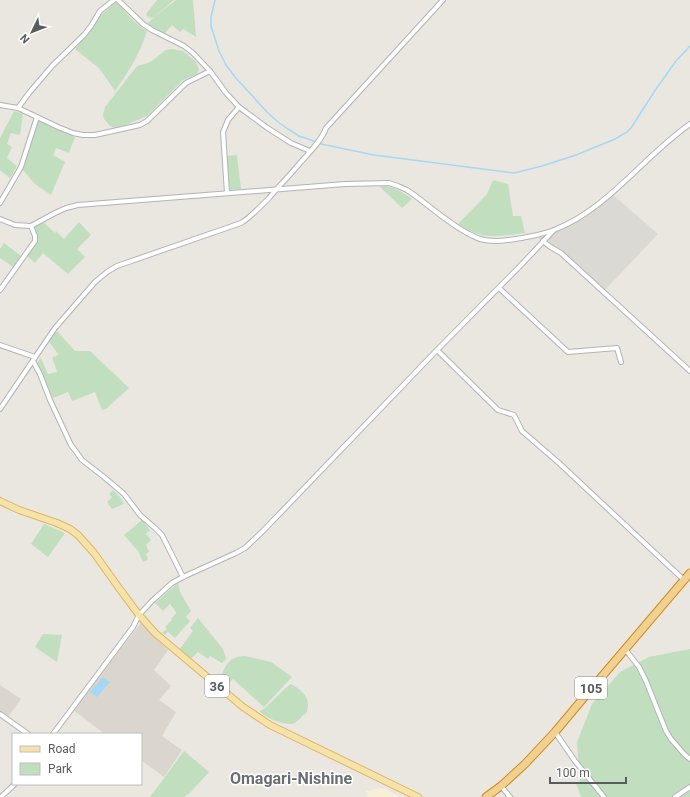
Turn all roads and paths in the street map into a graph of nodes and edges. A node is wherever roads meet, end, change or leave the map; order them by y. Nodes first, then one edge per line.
1 (114, 0) edge
2 (118, 0) edge
3 (443, 0) edge
4 (210, 70) junction
5 (0, 105) edge
6 (238, 107) junction
7 (18, 108) junction
8 (37, 117) junction
9 (690, 124) edge
10 (310, 151) junction
11 (276, 189) junction
12 (227, 193) junction
13 (0, 203) edge
14 (0, 219) edge
15 (31, 226) junction
16 (553, 230) junction
17 (543, 241) junction
18 (499, 288) junction
19 (0, 290) edge
20 (0, 345) edge
21 (437, 350) junction
22 (34, 359) junction
23 (621, 362) dead end
24 (690, 371) edge
25 (0, 409) edge
26 (0, 501) edge
27 (690, 573) edge
28 (183, 577) junction
29 (684, 580) junction
30 (139, 615) junction
31 (625, 649) junction
32 (0, 714) edge
33 (555, 732) junction
34 (27, 733) edge
35 (54, 733) edge
36 (690, 759) edge
37 (14, 785) edge
38 (501, 786) junction
39 (690, 787) edge
40 (1, 797) edge
41 (418, 797) edge
42 (486, 797) edge
43 (510, 797) edge
44 (604, 797) edge
45 (675, 797) edge

1 - 7 street
2 - 4 street
3 - 10 street
4 - 6 street
4 - 8 street
5 - 7 street
6 - 10 street
6 - 12 street
7 - 8 street
8 - 13 street
9 - 16 street
10 - 11 street
11 - 12 street
11 - 16 street
11 - 22 street
12 - 15 street
14 - 15 street
15 - 19 street
16 - 17 street
17 - 18 street
17 - 24 street
18 - 21 street
18 - 23 street
20 - 22 street
21 - 28 street
21 - 29 street
22 - 25 street
22 - 28 street
26 - 30 main road, 36
27 - 29 highway, 105
28 - 30 street
29 - 31 highway, 105
30 - 35 street
30 - 41 main road, 36
31 - 33 highway, 105
31 - 36 street
32 - 34 street
33 - 38 highway, 105
33 - 44 street
37 - 40 street
38 - 42 highway, 105
38 - 43 street
39 - 45 street

